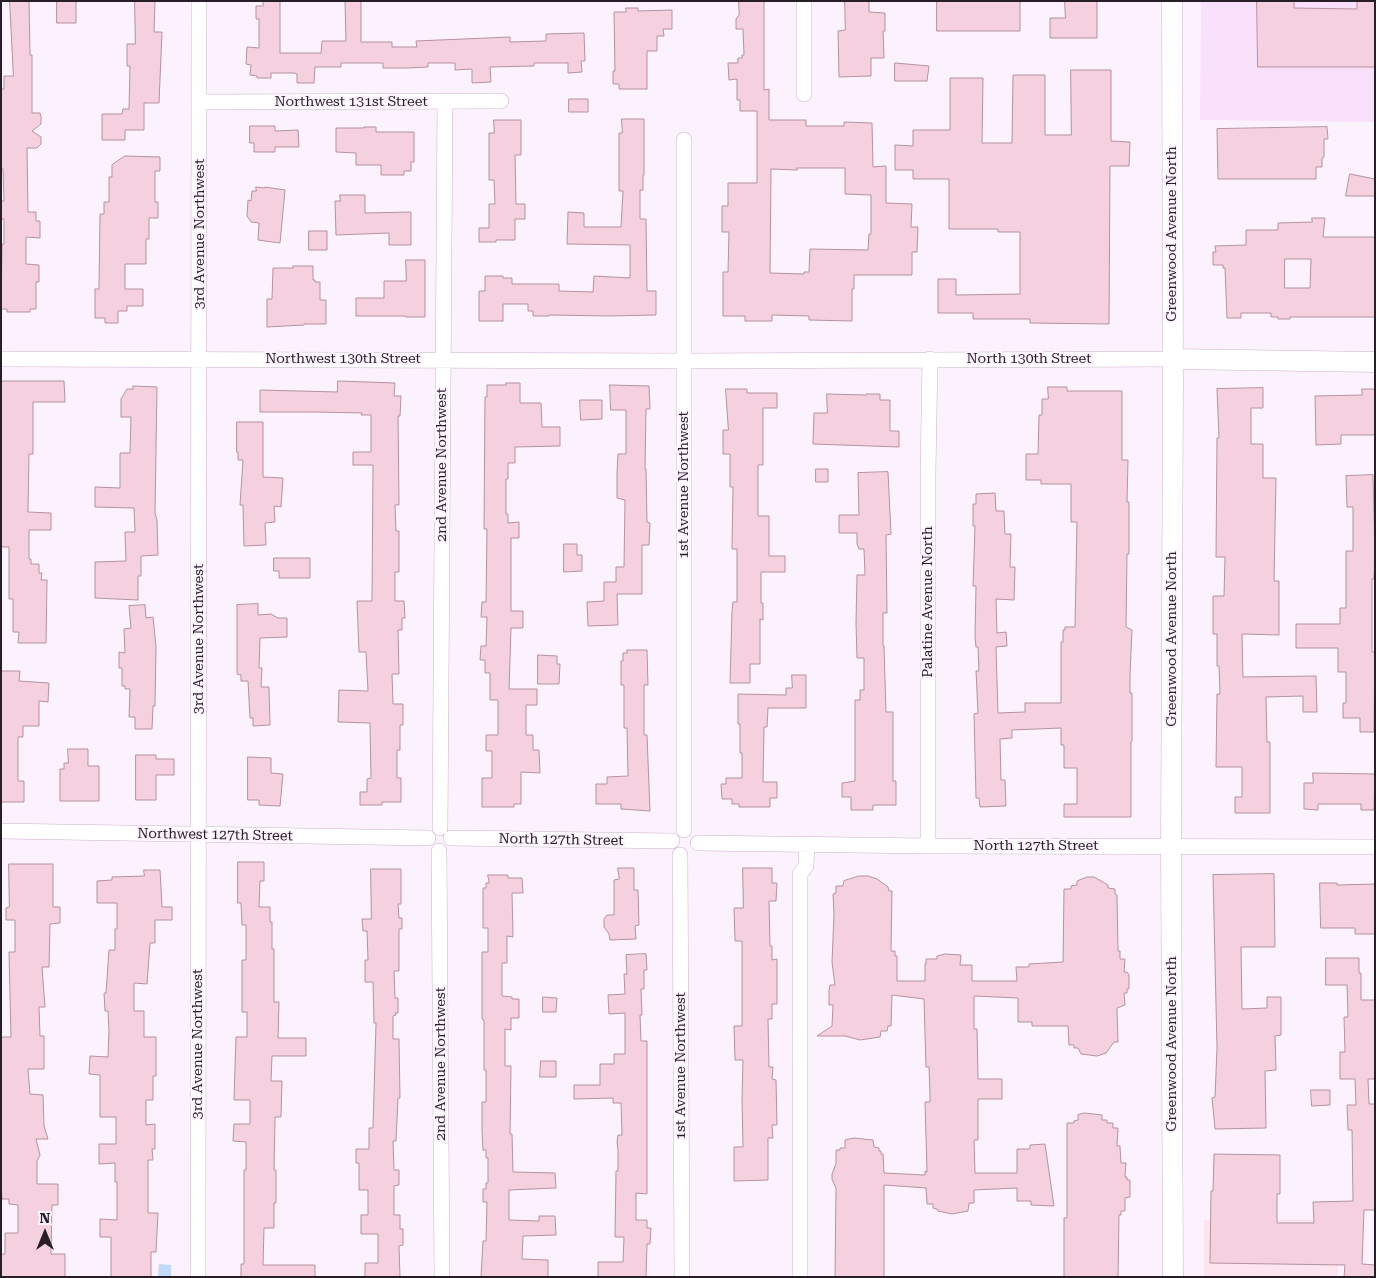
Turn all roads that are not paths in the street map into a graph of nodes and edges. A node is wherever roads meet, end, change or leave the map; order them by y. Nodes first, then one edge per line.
1 (200, 1) edge
2 (804, 1) edge
3 (1172, 1) edge
4 (804, 94) dead end
5 (501, 101) dead end
6 (200, 102) junction
7 (445, 102) junction
8 (684, 140) dead end
9 (1, 359) edge
10 (199, 359) junction
11 (443, 359) junction
12 (930, 359) junction
13 (1173, 359) junction
14 (684, 361) junction
15 (1375, 362) edge
16 (684, 830) junction
17 (1, 832) edge
18 (446, 833) junction
19 (198, 835) junction
20 (428, 838) junction
21 (672, 841) junction
22 (698, 843) junction
23 (801, 844) junction
24 (928, 846) junction
25 (1171, 846) junction
26 (1375, 847) edge
27 (439, 851) junction
28 (680, 855) junction
29 (198, 1277) edge
30 (442, 1277) edge
31 (682, 1277) edge
32 (800, 1277) edge
33 (1173, 1277) edge

1 - 6 street, 3rd Avenue Northwest
2 - 4 street
3 - 13 main road, Greenwood Avenue North
5 - 7 street, Northwest 131st Street
6 - 7 street, Northwest 131st Street
6 - 10 street, 3rd Avenue Northwest
7 - 11 street, 2nd Avenue Northwest
8 - 14 street, 1st Avenue Northwest
9 - 10 street, Northwest 130th Street
10 - 11 street, Northwest 130th Street
10 - 19 street, 3rd Avenue Northwest
11 - 14 street, Northwest 130th Street
11 - 18 street, 2nd Avenue Northwest
12 - 13 street, North 130th Street
12 - 14 street, North 130th Street
12 - 24 street, Palatine Avenue North
13 - 15 main road, North 130th Street
13 - 25 main road, Greenwood Avenue North
14 - 16 street, 1st Avenue Northwest
16 - 21 street
16 - 22 street
17 - 19 street, Northwest 127th Street
18 - 20 street
18 - 21 street, North 127th Street
18 - 27 street
19 - 20 street, Northwest 127th Street
19 - 29 street, 3rd Avenue Northwest
20 - 27 street
21 - 28 street
22 - 23 street, North 127th Street
22 - 28 street
23 - 24 street, North 127th Street
23 - 32 street
24 - 25 street, North 127th Street
25 - 26 street, North 127th Street
25 - 33 main road, Greenwood Avenue North
27 - 30 street, 2nd Avenue Northwest
28 - 31 street, 1st Avenue Northwest

